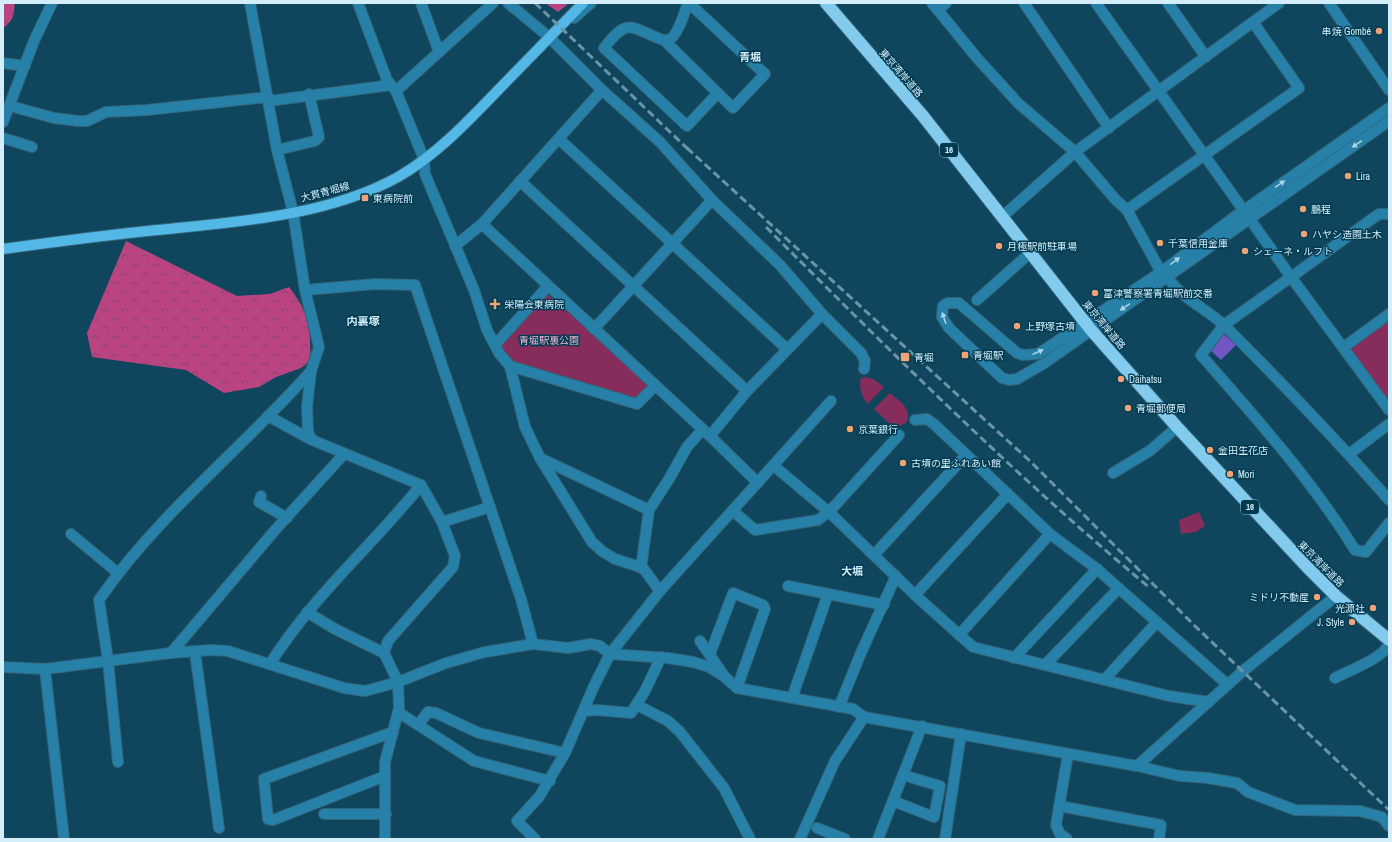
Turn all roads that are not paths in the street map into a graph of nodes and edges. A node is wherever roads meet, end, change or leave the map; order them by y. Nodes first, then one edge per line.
1 (52, 3) edge
2 (250, 3) edge
3 (358, 3) edge
4 (421, 3) edge
5 (491, 3) edge
6 (508, 3) edge
7 (582, 3) edge
8 (590, 3) edge
9 (689, 3) edge
10 (826, 3) edge
11 (946, 3) edge
12 (1024, 3) edge
13 (1096, 3) edge
14 (1168, 3) edge
15 (1279, 3) edge
16 (1329, 3) edge
17 (935, 6) edge
18 (1252, 22) junction
19 (560, 26) junction
20 (549, 37) junction
21 (664, 40) junction
22 (439, 52) junction
23 (1206, 57) junction
24 (3, 63) edge
25 (25, 66) junction
26 (393, 88) junction
27 (602, 90) junction
28 (1389, 90) edge
29 (1159, 92) junction
30 (309, 94) junction
31 (717, 94) junction
32 (268, 99) junction
33 (10, 106) junction
34 (1389, 108) edge
35 (1389, 121) edge
36 (3, 122) edge
37 (1109, 128) junction
38 (3, 138) edge
39 (559, 139) junction
40 (32, 147) dead end
41 (277, 150) junction
42 (1075, 152) junction
43 (1204, 155) junction
44 (424, 159) junction
45 (520, 181) junction
46 (712, 200) junction
47 (1127, 210) junction
48 (1243, 211) junction
49 (293, 212) junction
50 (1389, 214) edge
51 (1002, 217) junction
52 (1250, 220) junction
53 (482, 224) junction
54 (673, 245) junction
55 (455, 246) junction
56 (3, 249) edge
57 (1030, 253) junction
58 (1165, 275) junction
59 (1291, 277) junction
60 (548, 286) junction
61 (633, 287) junction
62 (305, 290) junction
63 (977, 300) dead end
64 (822, 314) junction
65 (1389, 314) edge
66 (1224, 325) junction
67 (1088, 326) junction
68 (594, 329) junction
69 (494, 345) junction
70 (1344, 347) junction
71 (787, 349) junction
72 (510, 366) junction
73 (864, 369) dead end
74 (311, 371) junction
75 (655, 386) junction
76 (747, 392) junction
77 (831, 401) dead end
78 (1389, 410) edge
79 (268, 416) junction
80 (915, 420) dead end
81 (1389, 424) edge
82 (1176, 427) junction
83 (706, 433) junction
84 (899, 435) dead end
85 (312, 440) junction
86 (344, 454) junction
87 (1349, 454) junction
88 (966, 455) junction
89 (540, 458) junction
90 (774, 466) junction
91 (1113, 473) dead end
92 (758, 483) junction
93 (421, 485) junction
94 (1008, 494) junction
95 (261, 496) dead end
96 (1389, 500) edge
97 (490, 507) junction
98 (649, 510) junction
99 (733, 511) junction
100 (829, 512) junction
101 (287, 518) junction
102 (442, 522) junction
103 (1389, 523) edge
104 (71, 534) dead end
105 (1050, 534) junction
106 (874, 555) junction
107 (641, 568) junction
108 (1097, 569) junction
109 (118, 573) junction
110 (896, 576) junction
111 (788, 586) dead end
112 (1119, 588) junction
113 (660, 591) junction
114 (828, 594) junction
115 (915, 595) junction
116 (1336, 596) junction
117 (884, 605) junction
118 (307, 612) junction
119 (1157, 622) junction
120 (959, 635) junction
121 (1389, 640) edge
122 (700, 641) dead end
123 (534, 644) junction
124 (1389, 644) edge
125 (195, 652) junction
126 (171, 653) junction
127 (384, 653) junction
128 (610, 654) junction
129 (710, 654) junction
130 (661, 657) junction
131 (1014, 658) junction
132 (108, 661) junction
133 (270, 664) junction
134 (1045, 666) junction
135 (3, 667) edge
136 (45, 669) junction
137 (725, 677) junction
138 (1335, 678) dead end
139 (1104, 680) junction
140 (398, 682) junction
141 (1228, 685) junction
142 (737, 688) junction
143 (792, 698) junction
144 (1209, 702) junction
145 (637, 705) junction
146 (839, 707) junction
147 (584, 711) junction
148 (398, 712) junction
149 (864, 717) junction
150 (418, 725) junction
151 (922, 726) junction
152 (393, 732) junction
153 (961, 734) junction
154 (565, 753) junction
155 (1068, 754) junction
156 (118, 762) dead end
157 (1137, 766) junction
158 (903, 775) junction
159 (385, 776) junction
160 (550, 780) junction
161 (893, 801) junction
162 (1059, 806) junction
163 (324, 814) dead end
164 (386, 814) junction
165 (811, 815) junction
166 (1389, 826) edge
167 (219, 828) dead end
168 (817, 828) junction
169 (64, 839) edge
170 (385, 839) edge
171 (535, 839) edge
172 (750, 839) edge
173 (800, 839) edge
174 (822, 839) edge
175 (845, 839) edge
176 (878, 839) edge
177 (945, 839) edge
178 (1067, 839) edge
179 (1159, 839) edge

1 - 25 street
2 - 32 street
3 - 26 street
4 - 22 street
5 - 22 street
6 - 20 street
7 - 19 main road, 大貫青堀線
8 - 19 street
9 - 21 street
9 - 31 street
10 - 51 highway, 東京湾岸道路 / 16
11 - 17 street
12 - 37 street
13 - 29 street
14 - 23 street
15 - 18 street
16 - 28 street
17 - 42 street
18 - 23 street
18 - 43 street
19 - 20 main road, 大貫青堀線
20 - 27 street
20 - 44 main road, 大貫青堀線
21 - 31 street
21 - 31 street
22 - 26 street
23 - 29 street
24 - 25 street
25 - 33 street
26 - 30 street
26 - 44 street
27 - 39 street
27 - 46 street
29 - 37 street
29 - 43 street
30 - 32 street
30 - 41 street
32 - 33 street
32 - 41 street
33 - 36 street
48 -> 34 street
35 -> 52 street
37 - 42 street
38 - 40 street
39 - 45 street
39 - 54 street
41 - 49 street
42 - 47 street
42 - 51 street
43 - 47 street
43 - 48 street
44 - 49 main road, 大貫青堀線
44 - 55 street
45 - 53 street
45 - 61 street
46 - 54 street
46 - 64 street
47 - 58 street
48 - 52 street
58 -> 48 street
49 - 56 main road, 大貫青堀線
49 - 62 street
50 - 59 street
51 - 57 highway, 東京湾岸道路 / 16
52 - 58 street
52 - 59 street
53 - 55 street
53 - 60 street
54 - 61 street
54 - 71 street
55 - 69 street
57 - 63 street
57 - 67 highway, 東京湾岸道路 / 16
58 - 66 street
58 - 67 street
59 - 66 street
59 - 70 street
60 - 68 street
60 - 69 street
61 - 68 street
61 - 76 street
62 - 74 street
62 - 97 street
64 - 71 street
64 - 73 street
65 - 70 street
66 - 87 street
66 - 103 street
67 -> 67 street
67 - 82 highway, 東京湾岸道路 / 16
68 - 75 street
69 - 72 street
70 - 78 street
71 - 76 street
72 - 75 street
72 - 89 street
74 - 79 street
74 - 85 street
75 - 83 street
76 - 83 street
77 - 90 street
79 - 85 street
79 - 109 street
80 - 88 street
81 - 87 street
82 - 91 street
82 - 116 highway, 東京湾岸道路 / 16
83 - 92 street
83 - 98 street
84 - 100 street
85 - 86 street
86 - 93 street
86 - 101 street
87 - 96 street
88 - 94 street
88 - 106 street
89 - 98 street
89 - 107 street
90 - 92 street
90 - 100 street
92 - 99 street
93 - 102 street
93 - 118 street
94 - 105 street
94 - 115 street
95 - 101 street
97 - 102 street
97 - 123 street
98 - 107 street
99 - 100 street
99 - 113 street
100 - 106 street
101 - 126 street
102 - 127 street
104 - 109 street
105 - 108 street
105 - 120 street
106 - 110 street
107 - 113 street
108 - 112 street
108 - 131 street
109 - 132 street
110 - 115 street
110 - 117 street
111 - 114 street
112 - 119 street
112 - 134 street
113 - 128 street
114 - 117 street
114 - 143 street
115 - 120 street
116 - 121 highway, 東京湾岸道路 / 16
116 - 141 street
117 - 146 street
118 - 127 street
118 - 133 street
119 - 139 street
119 - 141 street
120 - 131 street
122 - 129 street
123 - 128 street
123 - 140 street
124 - 138 street
125 - 126 street
125 - 133 street
125 - 167 street
126 - 132 street
127 - 140 street
128 - 130 street
128 - 147 street
129 - 137 street
129 - 142 street
130 - 137 street
130 - 145 street
131 - 134 street
132 - 136 street
132 - 156 street
133 - 140 street
134 - 139 street
135 - 136 street
136 - 169 street
137 - 142 street
139 - 144 street
140 - 148 street
141 - 144 street
142 - 143 street
143 - 146 street
144 - 157 street
145 - 147 street
145 - 172 street
146 - 149 street
147 - 154 street
148 - 150 street
148 - 152 street
149 - 151 street
149 - 165 street
150 - 154 street
150 - 160 street
151 - 153 street
151 - 158 street
152 - 159 street
152 - 159 street
153 - 155 street
153 - 177 street
154 - 160 street
155 - 157 street
155 - 162 street
157 - 166 street
158 - 161 street
158 - 161 street
159 - 164 street
160 - 171 street
161 - 176 street
162 - 178 street
162 - 179 street
163 - 164 street
164 - 170 street
165 - 168 street
165 - 173 street
168 - 174 street
168 - 175 street

